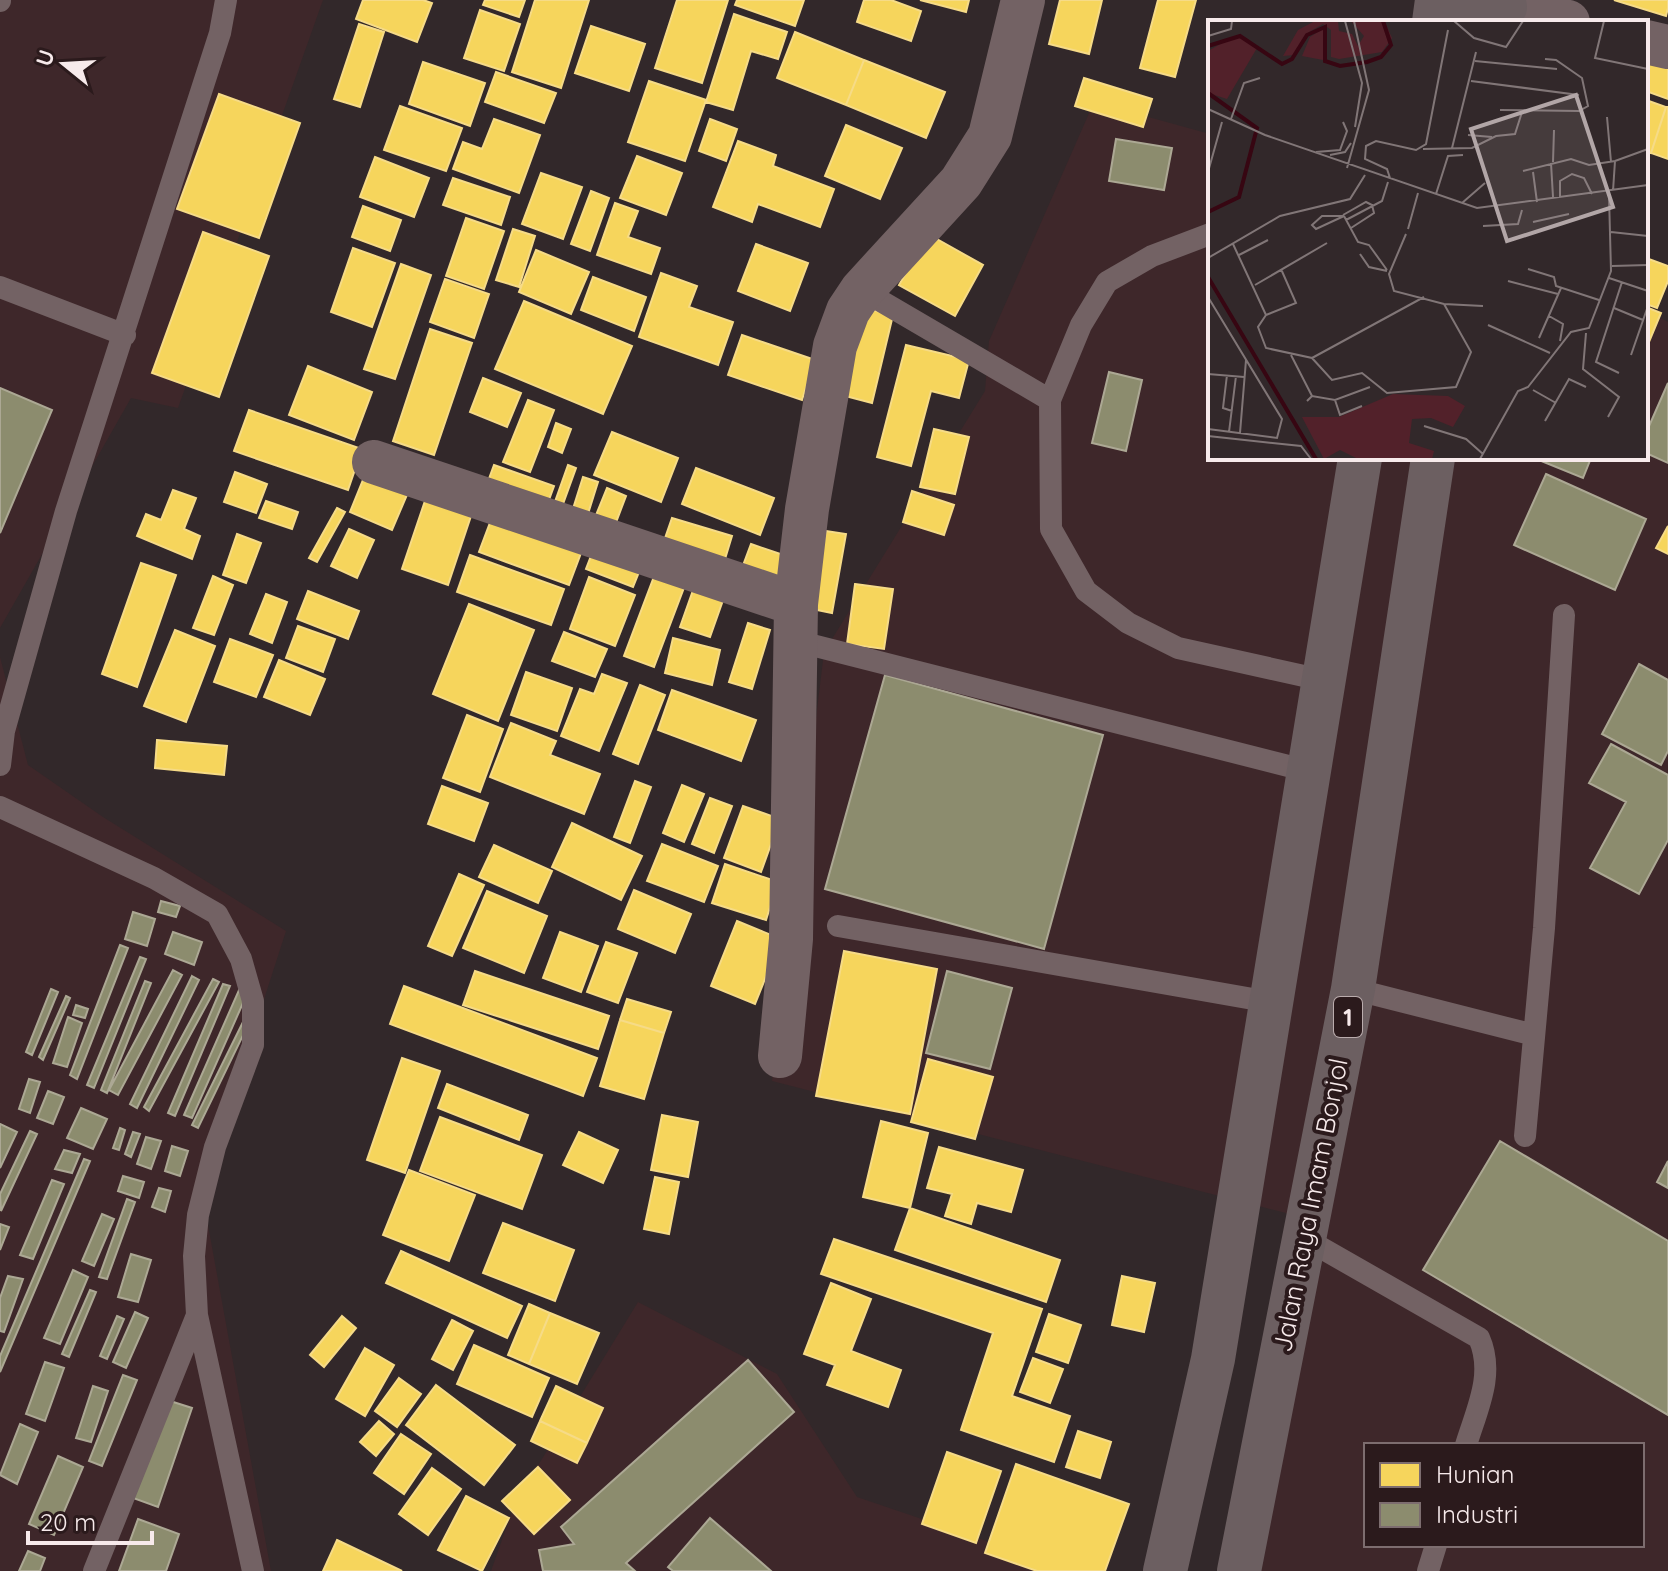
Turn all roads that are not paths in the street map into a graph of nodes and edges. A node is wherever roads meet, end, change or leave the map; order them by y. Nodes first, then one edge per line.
1 (226, 0) edge
2 (1023, 0) edge
3 (1437, 0) edge
4 (1495, 7) edge
5 (1434, 20) edge
6 (1558, 20) edge
7 (1648, 42) edge
8 (1668, 47) edge
9 (1208, 235) edge
10 (0, 287) edge
11 (862, 290) junction
12 (125, 335) junction
13 (1050, 400) junction
14 (1360, 460) edge
15 (1433, 460) edge
16 (374, 462) dead end
17 (1564, 615) dead end
18 (796, 622) junction
19 (1322, 680) junction
20 (0, 765) edge
21 (1308, 771) junction
22 (0, 807) edge
23 (838, 926) dead end
24 (1353, 989) junction
25 (1270, 1002) junction
26 (1534, 1035) junction
27 (780, 1056) dead end
28 (1525, 1136) dead end
29 (1304, 1238) junction
30 (197, 1315) junction
31 (1467, 1443) edge
32 (1435, 1547) edge
33 (94, 1571) edge
34 (253, 1571) edge
35 (1165, 1571) edge
36 (1239, 1571) edge
37 (1428, 1571) edge

1 - 12 lane
2 - 11 street
3 - 5 highway
4 - 6 street
7 - 8 street
9 - 13 lane
10 - 12 lane
11 - 13 lane
11 - 18 street
12 - 20 lane
13 - 19 lane
14 - 19 highway
15 - 24 highway, Jalan Raya Imam Bonjol / 1
16 - 18 street
17 - 26 lane
18 - 21 lane
18 - 27 street
19 - 21 highway
21 - 25 highway
22 - 30 lane
23 - 25 lane
24 - 26 lane
24 - 29 highway, Jalan Raya Imam Bonjol / 1
25 - 35 highway
26 - 28 lane
29 - 31 lane
29 - 36 highway, Jalan Raya Imam Bonjol / 1
30 - 33 lane
30 - 34 lane
32 - 37 lane

